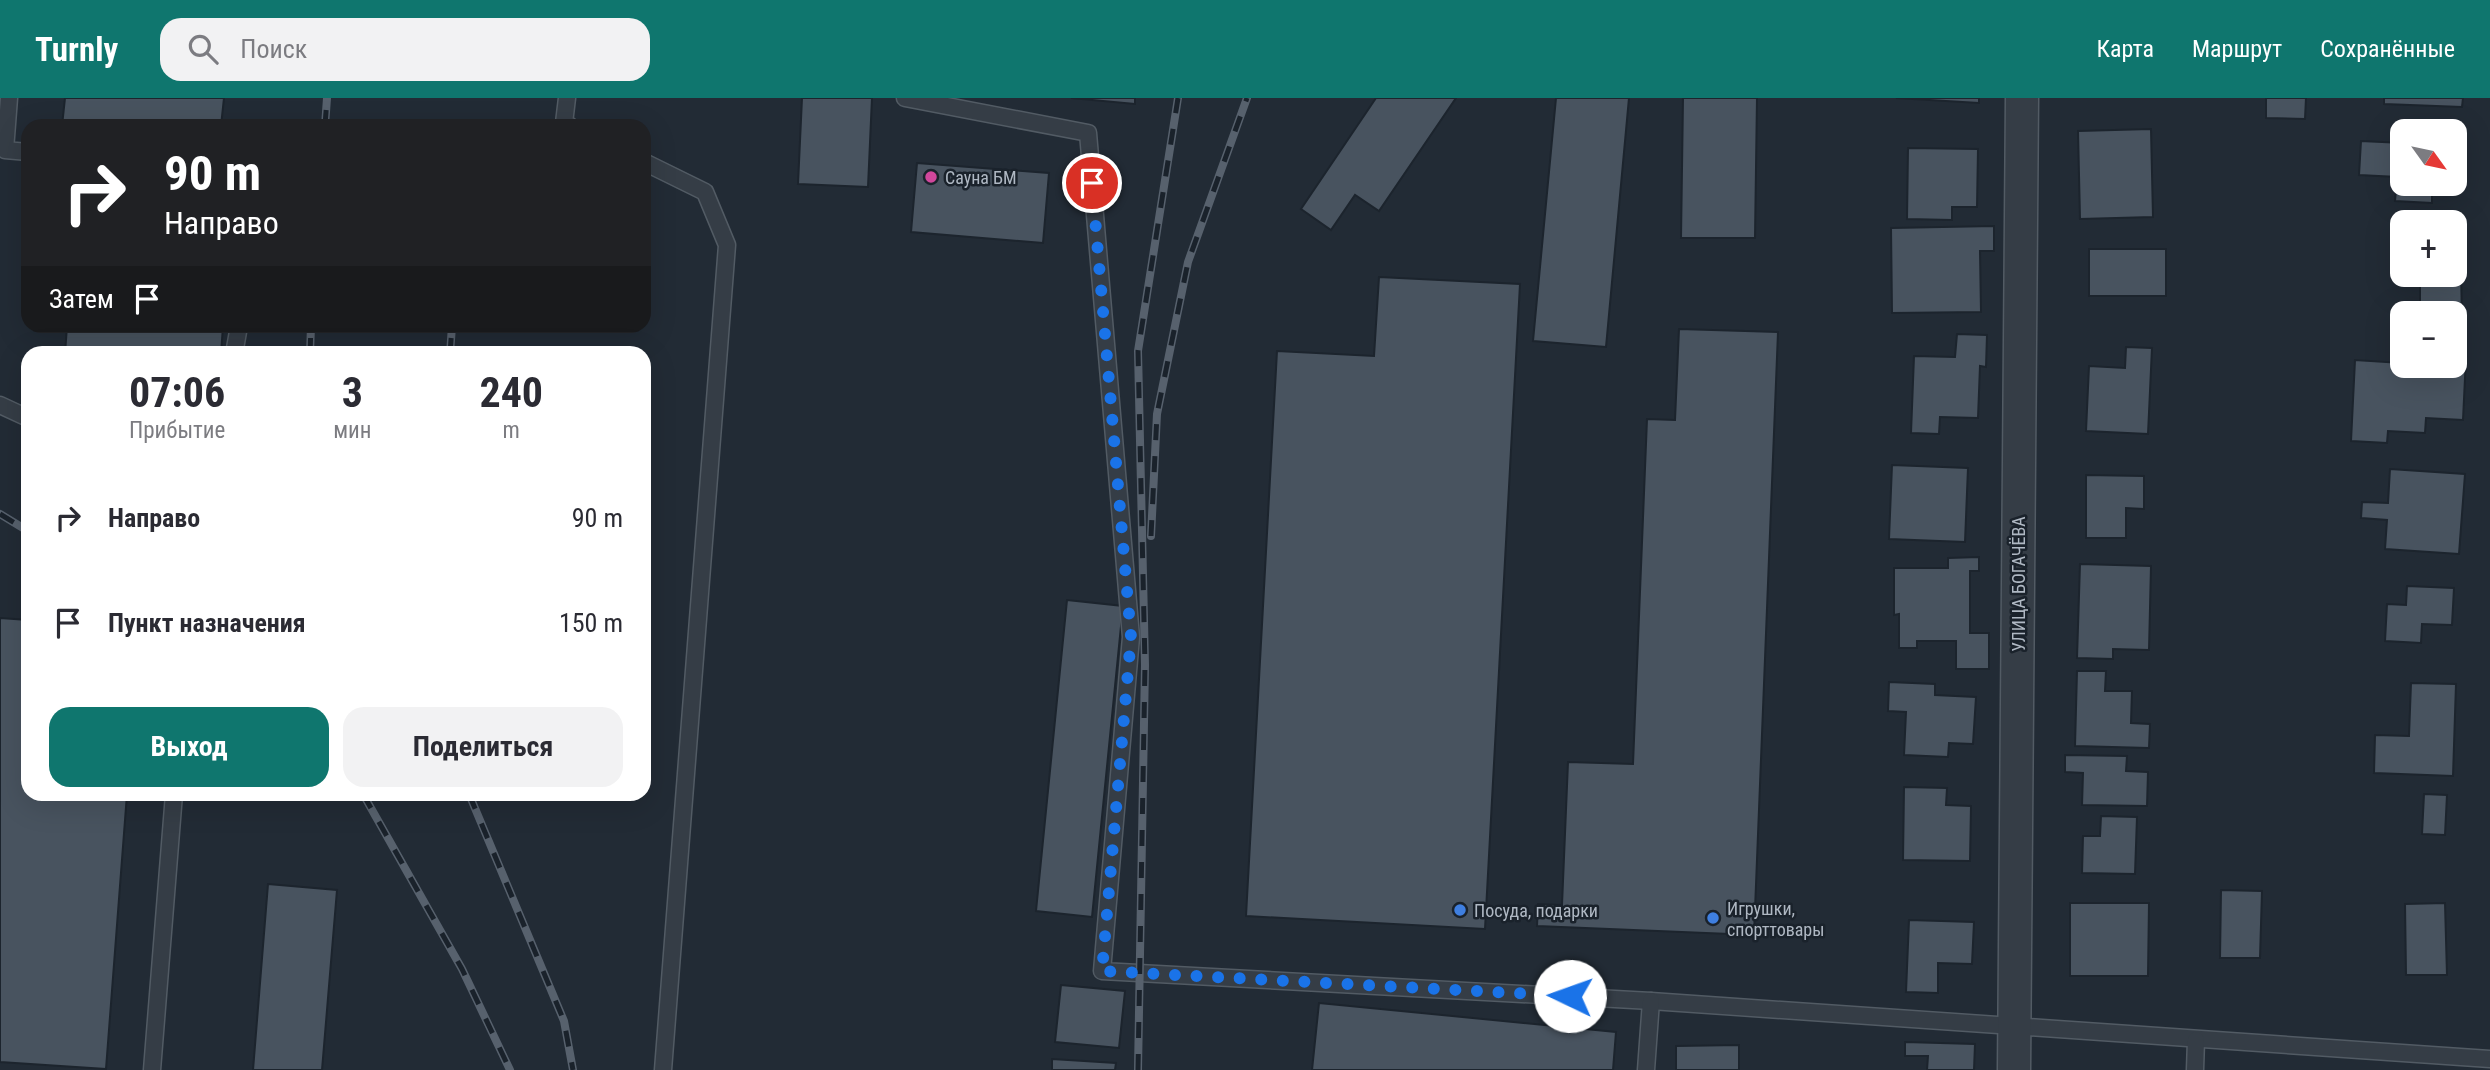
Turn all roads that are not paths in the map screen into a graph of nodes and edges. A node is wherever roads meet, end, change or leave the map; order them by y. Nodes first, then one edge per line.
1 (9, 98) edge
2 (567, 98) edge
3 (905, 98) edge
4 (2022, 98) edge
5 (564, 119) edge
6 (21, 151) edge
7 (651, 165) edge
8 (0, 405) edge
9 (21, 415) edge
10 (173, 801) edge
11 (1651, 1001) junction
12 (2014, 1026) junction
13 (2196, 1040) junction
14 (2490, 1059) edge
15 (2467, 1064) edge
16 (152, 1070) edge
17 (663, 1070) edge
18 (1646, 1070) edge
19 (2014, 1070) edge
20 (2195, 1070) edge

1 - 6 lane
2 - 5 lane
3 - 11 lane
4 - 12 street, УЛИЦА БОГАЧЁВА
7 - 17 lane
8 - 9 lane
10 - 16 lane
11 - 12 lane
11 - 18 lane
12 - 13 lane
12 - 19 street, УЛИЦА БОГАЧЁВА
13 - 15 lane
13 - 20 lane
14 - 15 lane

